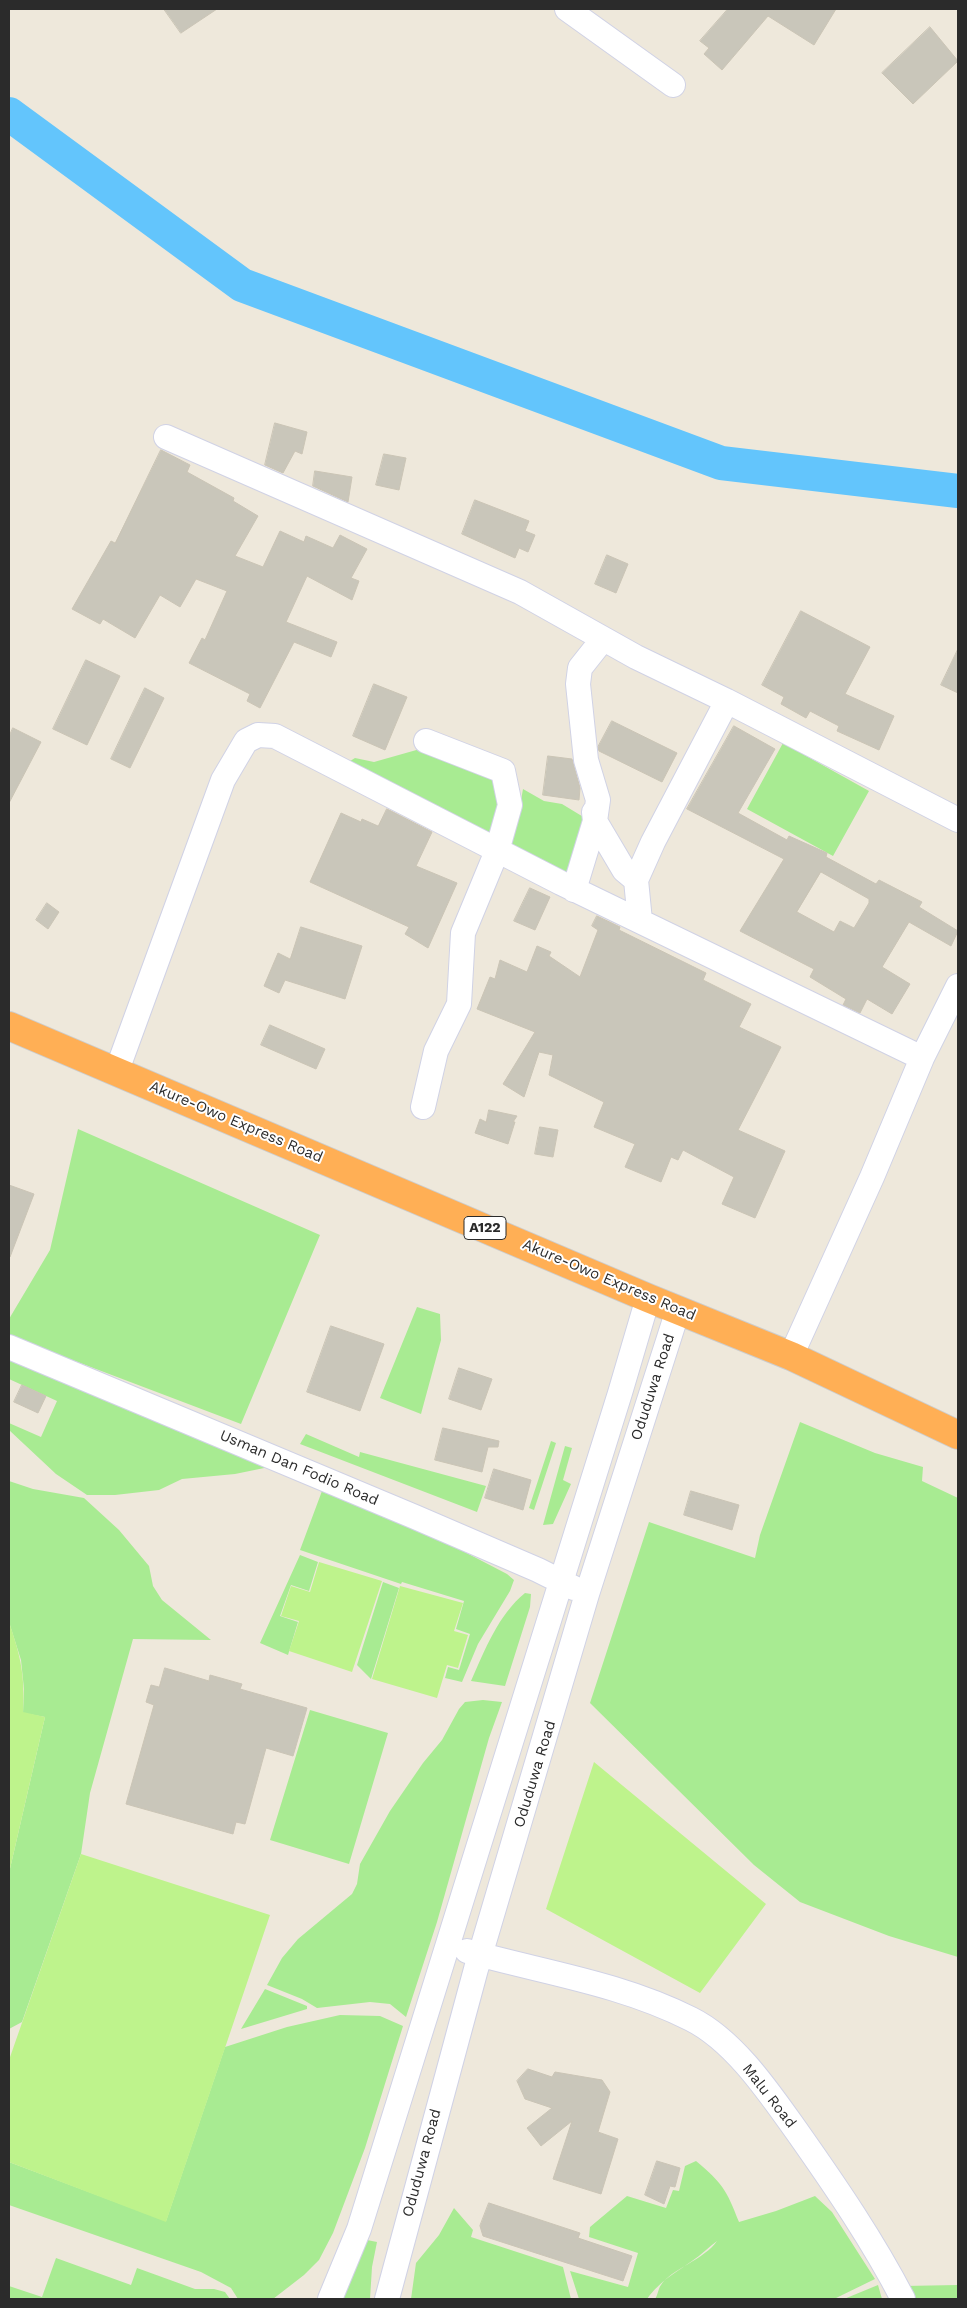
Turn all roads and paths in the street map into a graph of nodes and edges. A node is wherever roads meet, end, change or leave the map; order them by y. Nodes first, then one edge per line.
1 (567, 9) edge
2 (673, 85) dead end
3 (166, 437) dead end
4 (603, 639) junction
5 (727, 701) junction
6 (426, 741) dead end
7 (597, 811) junction
8 (958, 820) edge
9 (498, 851) junction
10 (636, 880) junction
11 (574, 890) junction
12 (640, 921) junction
13 (958, 986) edge
14 (9, 1026) edge
15 (922, 1058) junction
16 (116, 1073) junction
17 (423, 1107) dead end
18 (648, 1298) junction
19 (678, 1310) junction
20 (9, 1347) edge
21 (791, 1356) junction
22 (620, 1393) junction
23 (648, 1402) junction
24 (958, 1435) edge
25 (560, 1581) junction
26 (587, 1594) junction
27 (448, 1946) junction
28 (480, 1955) junction
29 (330, 2299) edge
30 (386, 2299) edge
31 (903, 2299) edge

1 - 2 street
3 - 4 street
4 - 5 street
4 - 7 street
5 - 8 street
5 - 10 street
6 - 9 street
7 - 10 street
7 - 11 street
9 - 11 street
9 - 16 street
9 - 17 street
10 - 12 street
11 - 12 street
12 - 15 street
13 - 15 street
14 - 16 highway, Akure-Owo Express Road / A122
15 - 21 street
16 - 18 highway, Akure-Owo Express Road / A122
18 - 19 highway, Akure-Owo Express Road / A122
18 - 22 street
19 - 21 highway, Akure-Owo Express Road / A122
19 - 23 street, Oduduwa Road
20 - 25 street, Usman Dan Fodio Road
21 - 24 highway, Akure-Owo Express Road / A122
22 - 23 street
22 - 25 street
23 - 26 street, Oduduwa Road
25 - 26 street, Usman Dan Fodio Road
25 - 27 street
26 - 28 street, Oduduwa Road
27 - 28 street, Malu Road
27 - 29 street
28 - 30 street, Oduduwa Road
28 - 31 street, Malu Road

